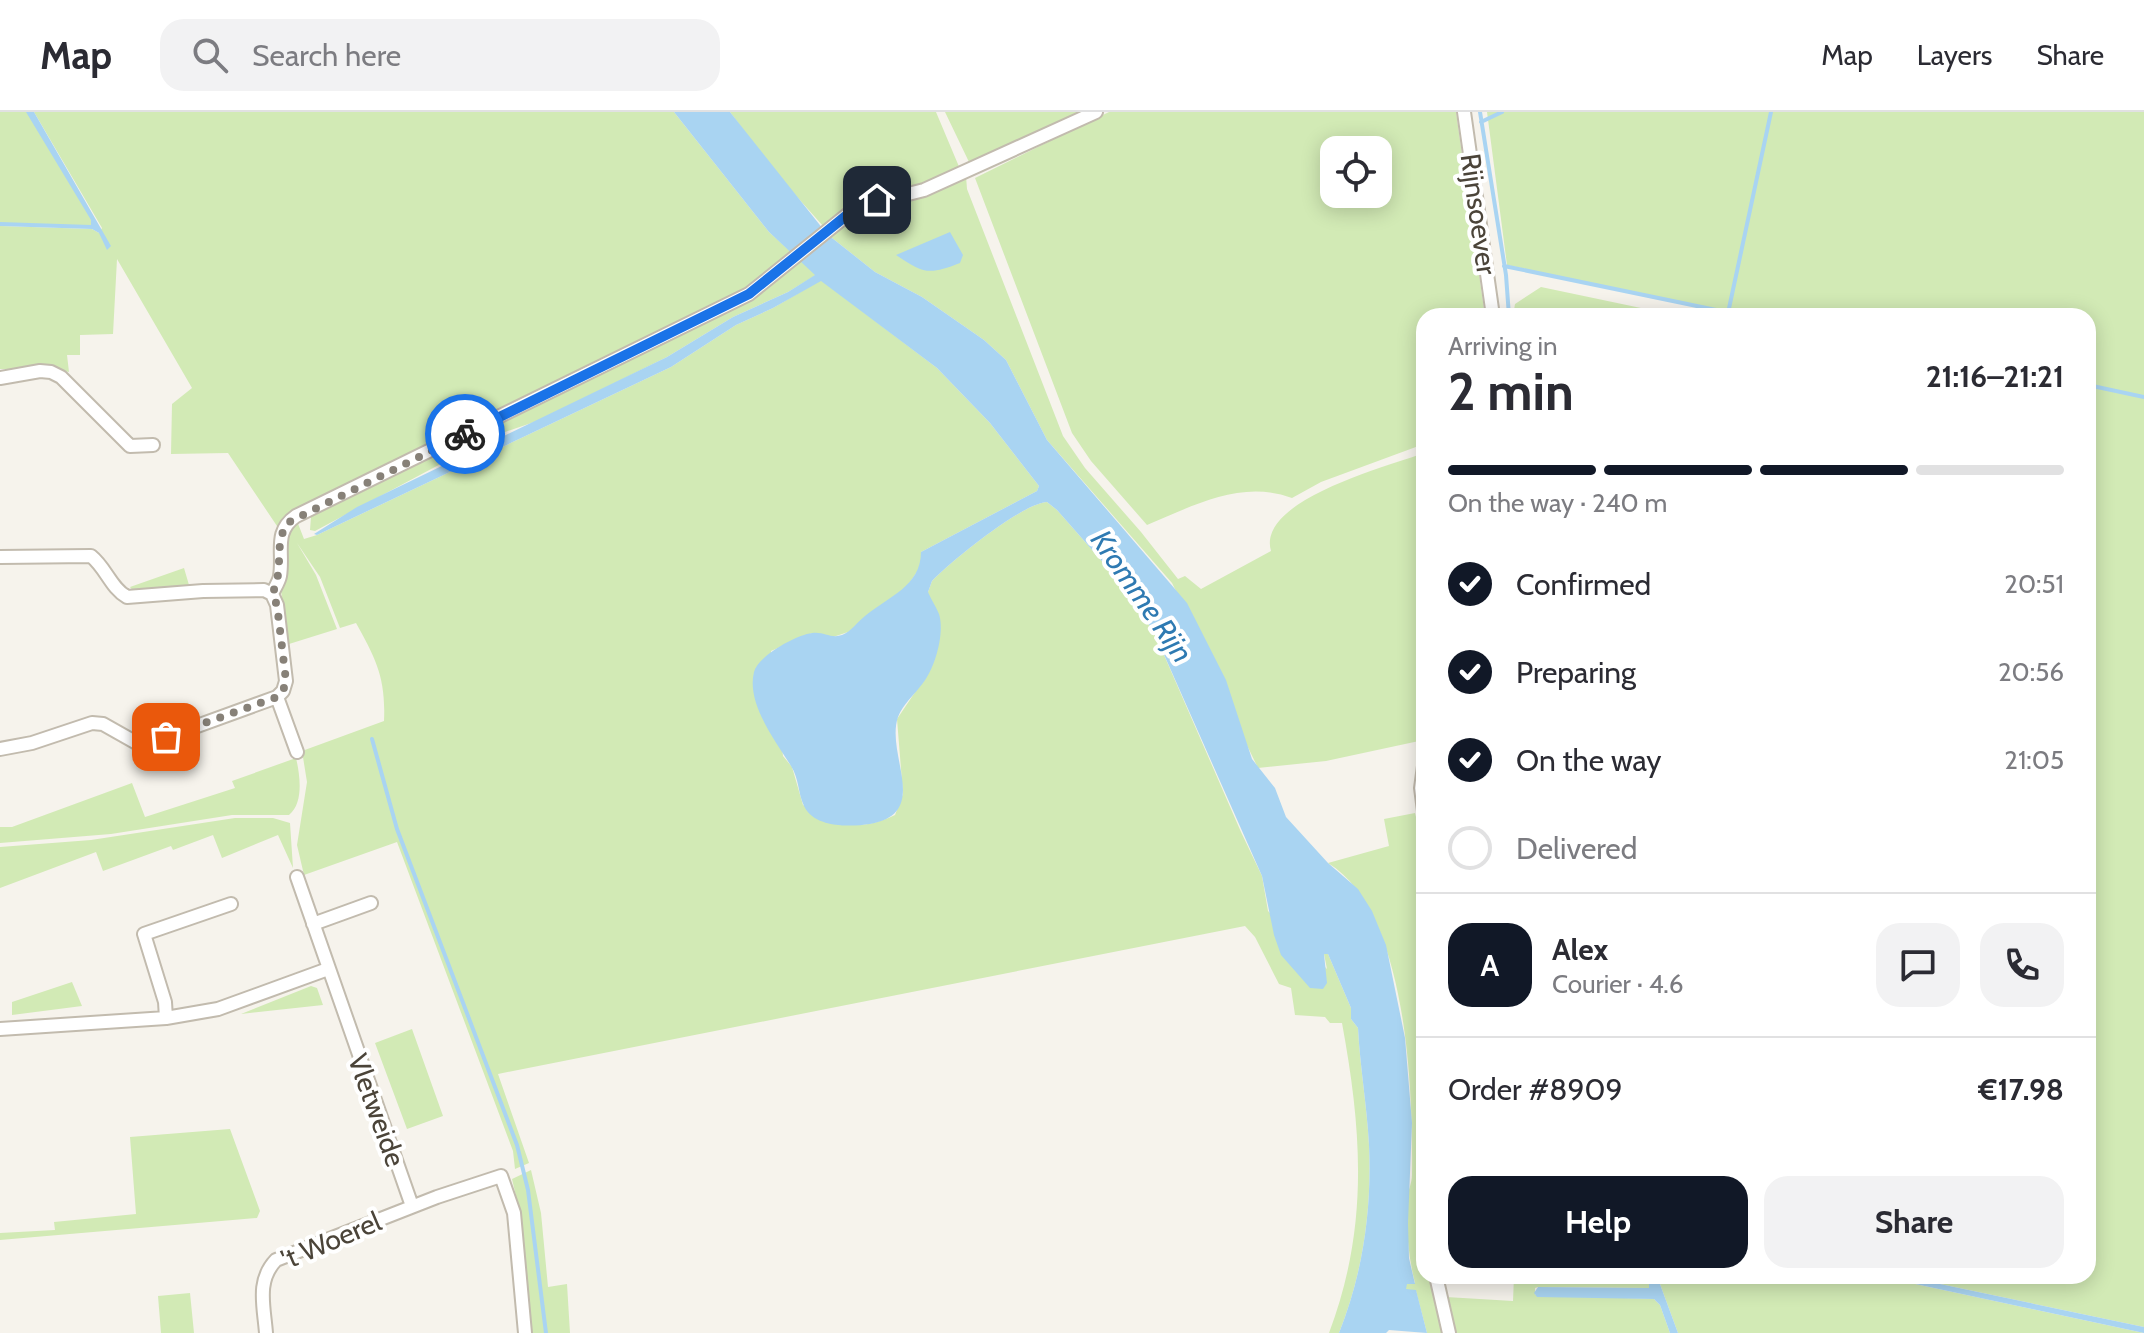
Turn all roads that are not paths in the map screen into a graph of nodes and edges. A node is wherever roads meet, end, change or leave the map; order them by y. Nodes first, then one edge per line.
1 (1096, 112) edge
2 (1464, 112) edge
3 (1492, 308) edge
4 (0, 378) edge
5 (153, 445) dead end
6 (0, 557) edge
7 (272, 594) junction
8 (277, 697) junction
9 (0, 749) edge
10 (297, 752) dead end
11 (297, 877) dead end
12 (371, 903) dead end
13 (231, 904) dead end
14 (313, 924) junction
15 (328, 969) junction
16 (166, 1018) junction
17 (0, 1029) edge
18 (412, 1206) junction
19 (1438, 1284) edge
20 (266, 1333) edge
21 (525, 1333) edge
22 (1449, 1333) edge

1 - 7 street
2 - 3 street, Rijnsoever
4 - 5 street
6 - 7 street
7 - 8 street
8 - 9 street
8 - 10 street
11 - 14 street, Vletweide
12 - 14 street
13 - 16 street
14 - 15 street, Vletweide
15 - 16 street
15 - 18 street, Vletweide
16 - 17 street
18 - 20 street, 't Woerel
18 - 21 street
19 - 22 street

